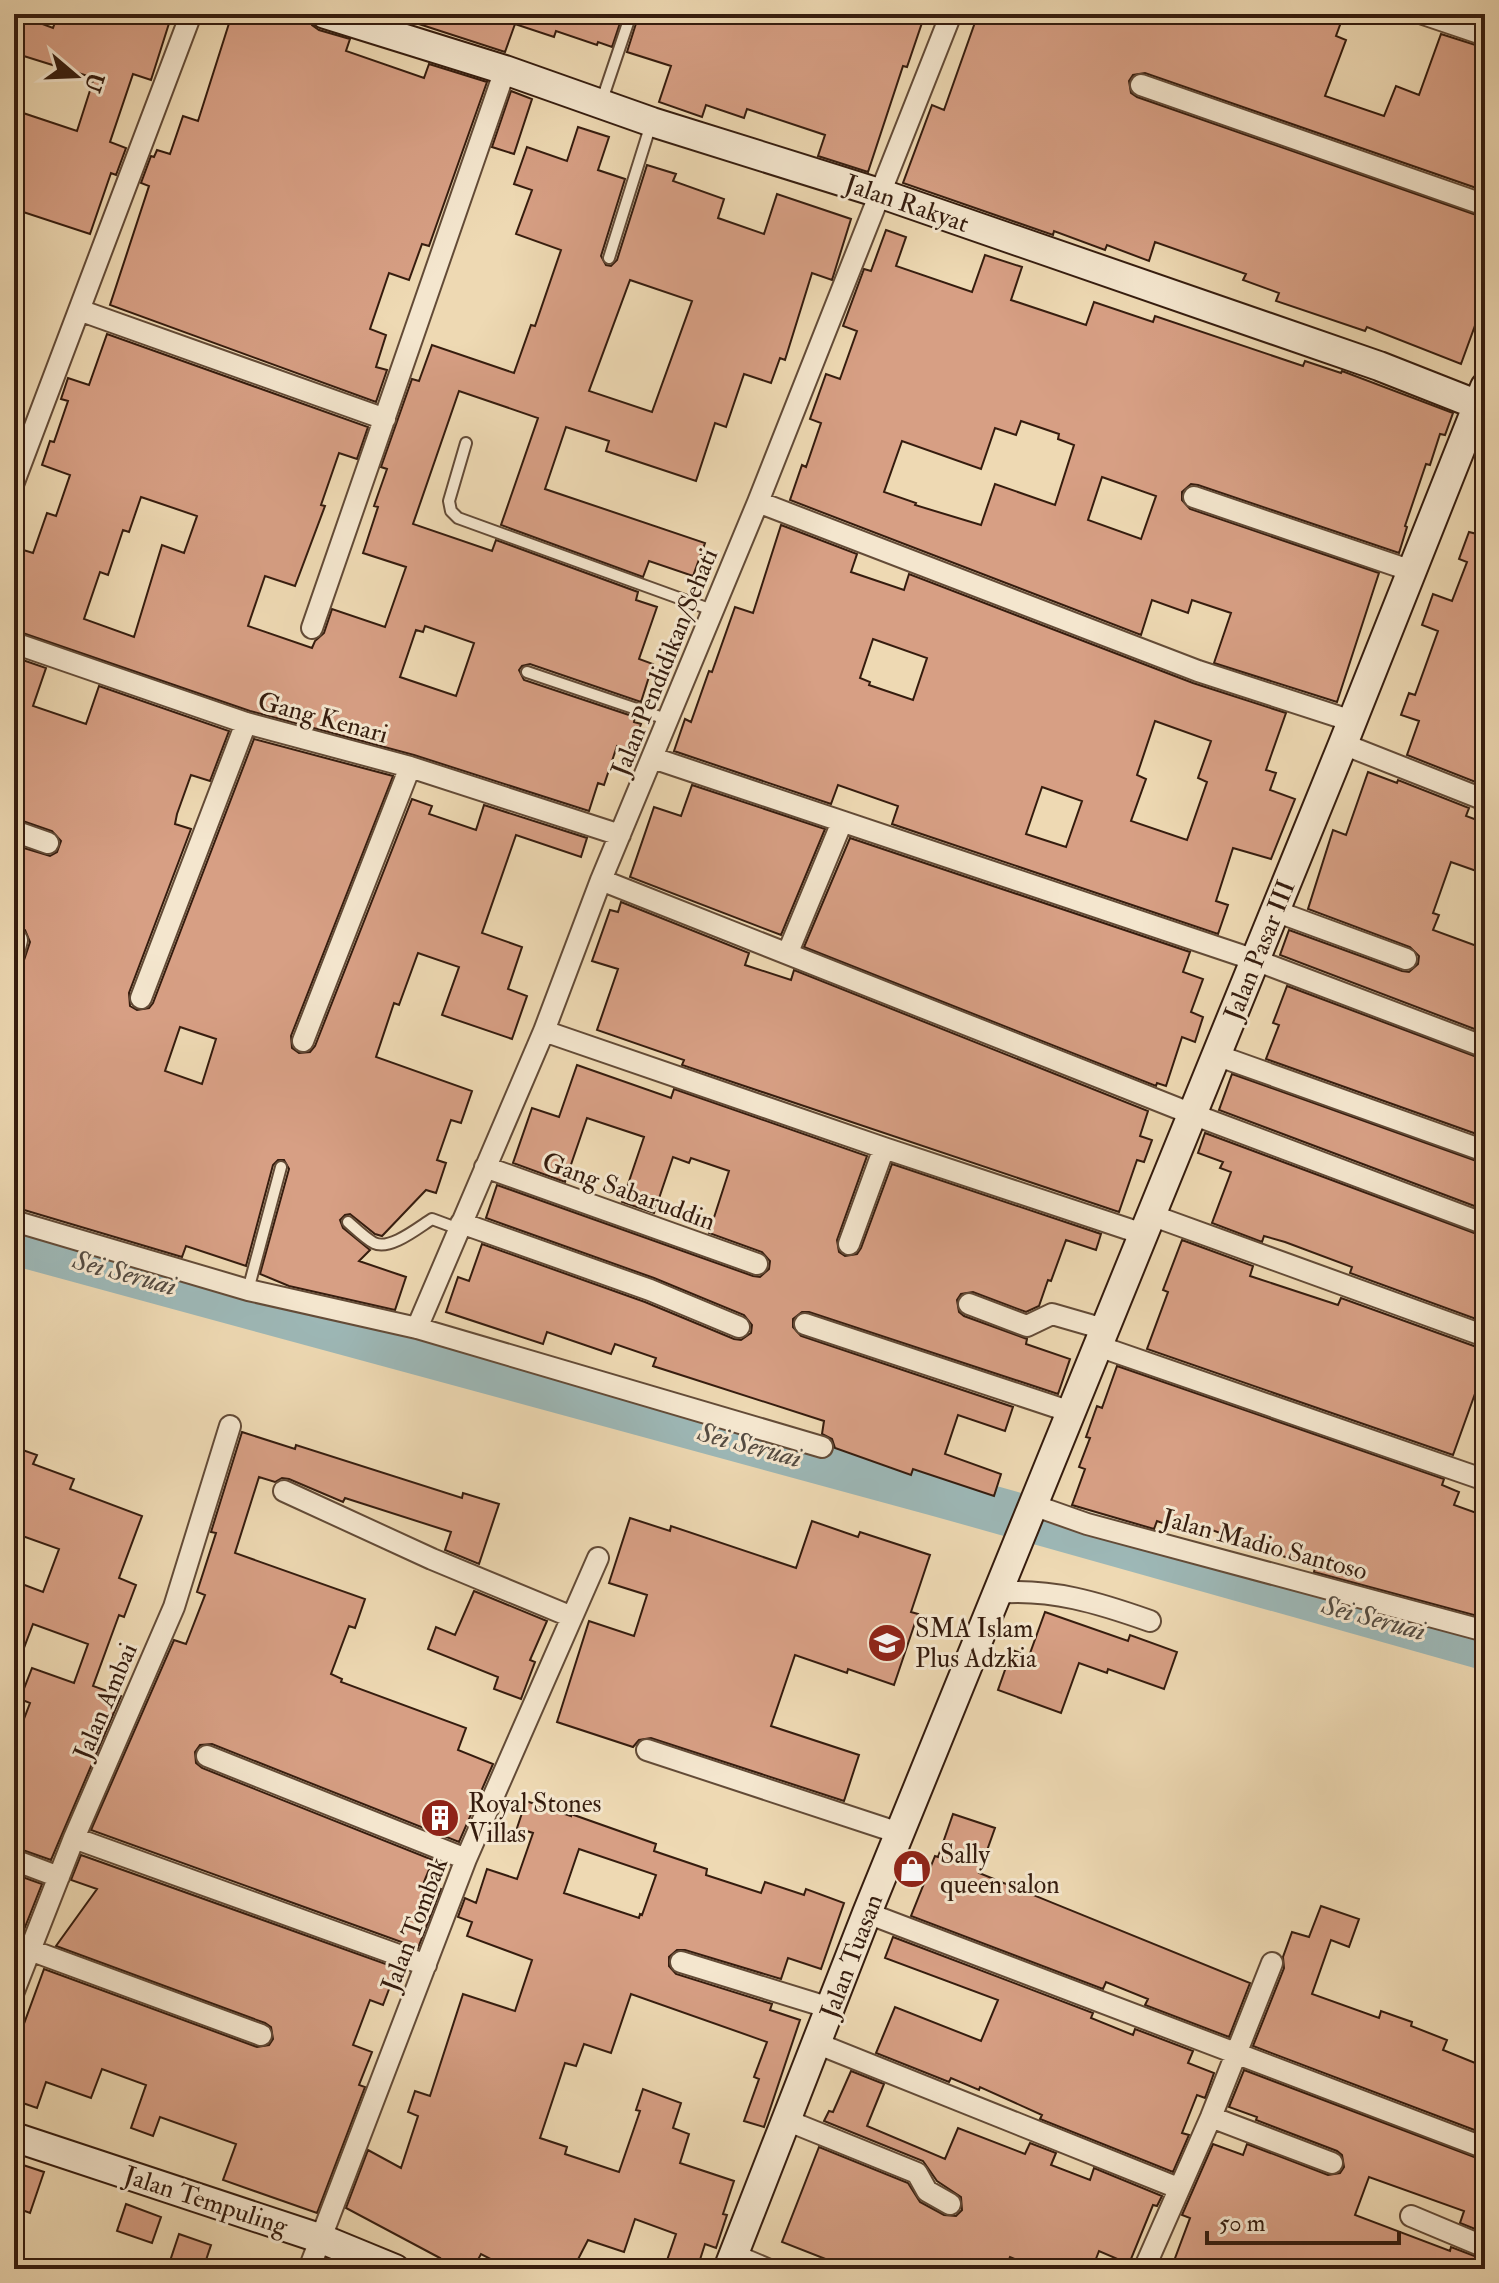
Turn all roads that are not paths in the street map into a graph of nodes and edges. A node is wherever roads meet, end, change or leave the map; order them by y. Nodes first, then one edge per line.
1 (191, 14) edge
2 (325, 14) edge
3 (631, 14) edge
4 (951, 14) edge
5 (1423, 14) edge
6 (1485, 35) edge
7 (505, 70) junction
8 (1141, 85) dead end
9 (601, 104) junction
10 (652, 122) junction
11 (879, 193) junction
12 (1485, 205) edge
13 (609, 258) dead end
14 (79, 310) junction
15 (1483, 400) edge
16 (385, 419) junction
17 (23, 430) edge
18 (466, 443) dead end
19 (14, 482) edge
20 (1194, 497) dead end
21 (758, 502) junction
22 (1412, 571) junction
23 (712, 610) junction
24 (312, 628) dead end
25 (14, 643) edge
26 (527, 672) dead end
27 (669, 720) junction
28 (246, 723) junction
29 (1347, 732) junction
30 (653, 758) junction
31 (410, 767) junction
32 (1485, 800) edge
33 (842, 822) junction
34 (14, 831) edge
35 (620, 835) junction
36 (48, 843) dead end
37 (601, 880) junction
38 (1275, 911) junction
39 (788, 952) junction
40 (1406, 959) dead end
41 (1255, 960) junction
42 (141, 998) dead end
43 (544, 1031) junction
44 (303, 1041) dead end
45 (1485, 1047) edge
46 (1216, 1055) junction
47 (1192, 1114) junction
48 (884, 1148) junction
49 (1485, 1151) edge
50 (281, 1167) dead end
51 (485, 1167) junction
52 (14, 1221) edge
53 (348, 1222) dead end
54 (1147, 1224) junction
55 (1485, 1224) edge
56 (460, 1226) junction
57 (849, 1244) dead end
58 (757, 1264) dead end
59 (248, 1290) junction
60 (969, 1304) dead end
61 (805, 1324) dead end
62 (739, 1327) dead end
63 (417, 1328) junction
64 (1485, 1336) edge
65 (1101, 1337) junction
66 (1071, 1412) junction
67 (230, 1426) dead end
68 (822, 1447) dead end
69 (1485, 1480) edge
70 (284, 1491) dead end
71 (1032, 1508) junction
72 (598, 1558) dead end
73 (997, 1593) junction
74 (572, 1617) junction
75 (1150, 1621) dead end
76 (1485, 1631) edge
77 (647, 1750) dead end
78 (207, 1756) dead end
79 (899, 1833) junction
80 (74, 1838) junction
81 (466, 1859) junction
82 (14, 1860) edge
83 (59, 1877) junction
84 (867, 1913) junction
85 (30, 1950) junction
86 (681, 1962) dead end
87 (1272, 1963) dead end
88 (426, 1965) junction
89 (14, 1991) edge
90 (830, 2008) junction
91 (261, 2035) dead end
92 (816, 2043) junction
93 (1237, 2052) junction
94 (1211, 2117) junction
95 (786, 2120) junction
96 (14, 2137) edge
97 (1485, 2148) edge
98 (1332, 2163) dead end
99 (1178, 2188) junction
100 (950, 2204) dead end
101 (1411, 2216) dead end
102 (322, 2239) junction
103 (1485, 2247) edge
104 (731, 2262) edge
105 (1147, 2268) edge
106 (309, 2269) edge
107 (395, 2269) edge
108 (767, 2269) edge

1 - 14 street
2 - 7 street, Jalan Rakyat
3 - 9 lane
4 - 11 street, Jalan Pendidikan/Sehati
5 - 6 street
7 - 9 street, Jalan Rakyat
7 - 16 street
8 - 12 street
9 - 10 street, Jalan Rakyat
10 - 11 street, Jalan Rakyat
10 - 13 lane
11 - 15 street, Jalan Rakyat
11 - 21 street, Jalan Pendidikan/Sehati
14 - 16 street
14 - 17 street
15 - 22 street, Jalan Pasar III
16 - 24 street
17 - 19 street
18 - 23 lane
20 - 22 street
21 - 23 street, Jalan Pendidikan/Sehati
21 - 29 street
22 - 29 street, Jalan Pasar III
23 - 27 street, Jalan Pendidikan/Sehati
25 - 28 street, Gang Kenari
26 - 27 lane
27 - 30 street, Jalan Pendidikan/Sehati
28 - 31 street, Gang Kenari
28 - 42 street
29 - 32 street
29 - 38 street, Jalan Pasar III
30 - 33 street
30 - 35 street, Jalan Pendidikan/Sehati
31 - 35 street, Gang Kenari
31 - 44 street
33 - 39 street
33 - 41 street
34 - 36 street
35 - 37 street, Jalan Pendidikan/Sehati
37 - 39 street
37 - 43 street, Jalan Pendidikan/Sehati
38 - 40 street
38 - 41 street, Jalan Pasar III
39 - 47 street
41 - 45 street
41 - 46 street, Jalan Pasar III
43 - 48 street
43 - 51 street, Jalan Pendidikan/Sehati
46 - 47 street, Jalan Pasar III
46 - 49 street
47 - 54 street, Jalan Pasar III
47 - 55 street
48 - 54 street
48 - 57 street
50 - 59 lane
51 - 56 street, Jalan Pendidikan/Sehati
51 - 58 street, Gang Sabaruddin
52 - 59 street
53 - 56 lane
54 - 64 street
54 - 65 street, Jalan Pasar III
56 - 62 street
56 - 63 street, Jalan Pendidikan/Sehati
59 - 63 street
60 - 65 street
61 - 66 street
63 - 68 street
65 - 66 street, Jalan Pasar III
65 - 69 street
66 - 71 street, Jalan Pasar III
67 - 80 street, Jalan Ambai
70 - 74 street
71 - 73 street, Jalan Tuasan
71 - 76 street, Jalan Madio Santoso
72 - 74 street, Jalan Tombak
73 - 75 street
73 - 79 street, Jalan Tuasan
74 - 81 street, Jalan Tombak
77 - 79 street
78 - 81 street
79 - 84 street, Jalan Tuasan
80 - 83 street, Jalan Ambai
80 - 88 street
81 - 88 street, Jalan Tombak
82 - 83 street
83 - 85 street, Jalan Ambai
84 - 90 street, Jalan Tuasan
84 - 93 street
85 - 89 street, Jalan Ambai
85 - 91 street
86 - 90 street
87 - 93 street
88 - 102 street, Jalan Tombak
90 - 92 street, Jalan Tuasan
92 - 95 street, Jalan Tuasan
92 - 99 street
93 - 94 street
93 - 97 street
94 - 98 street
94 - 99 street
95 - 100 street
95 - 104 street, Jalan Tuasan
96 - 102 street, Jalan Tempuling
99 - 105 street
101 - 103 street
102 - 106 street, Jalan Tombak
102 - 107 street, Jalan Tempuling
104 - 108 street

